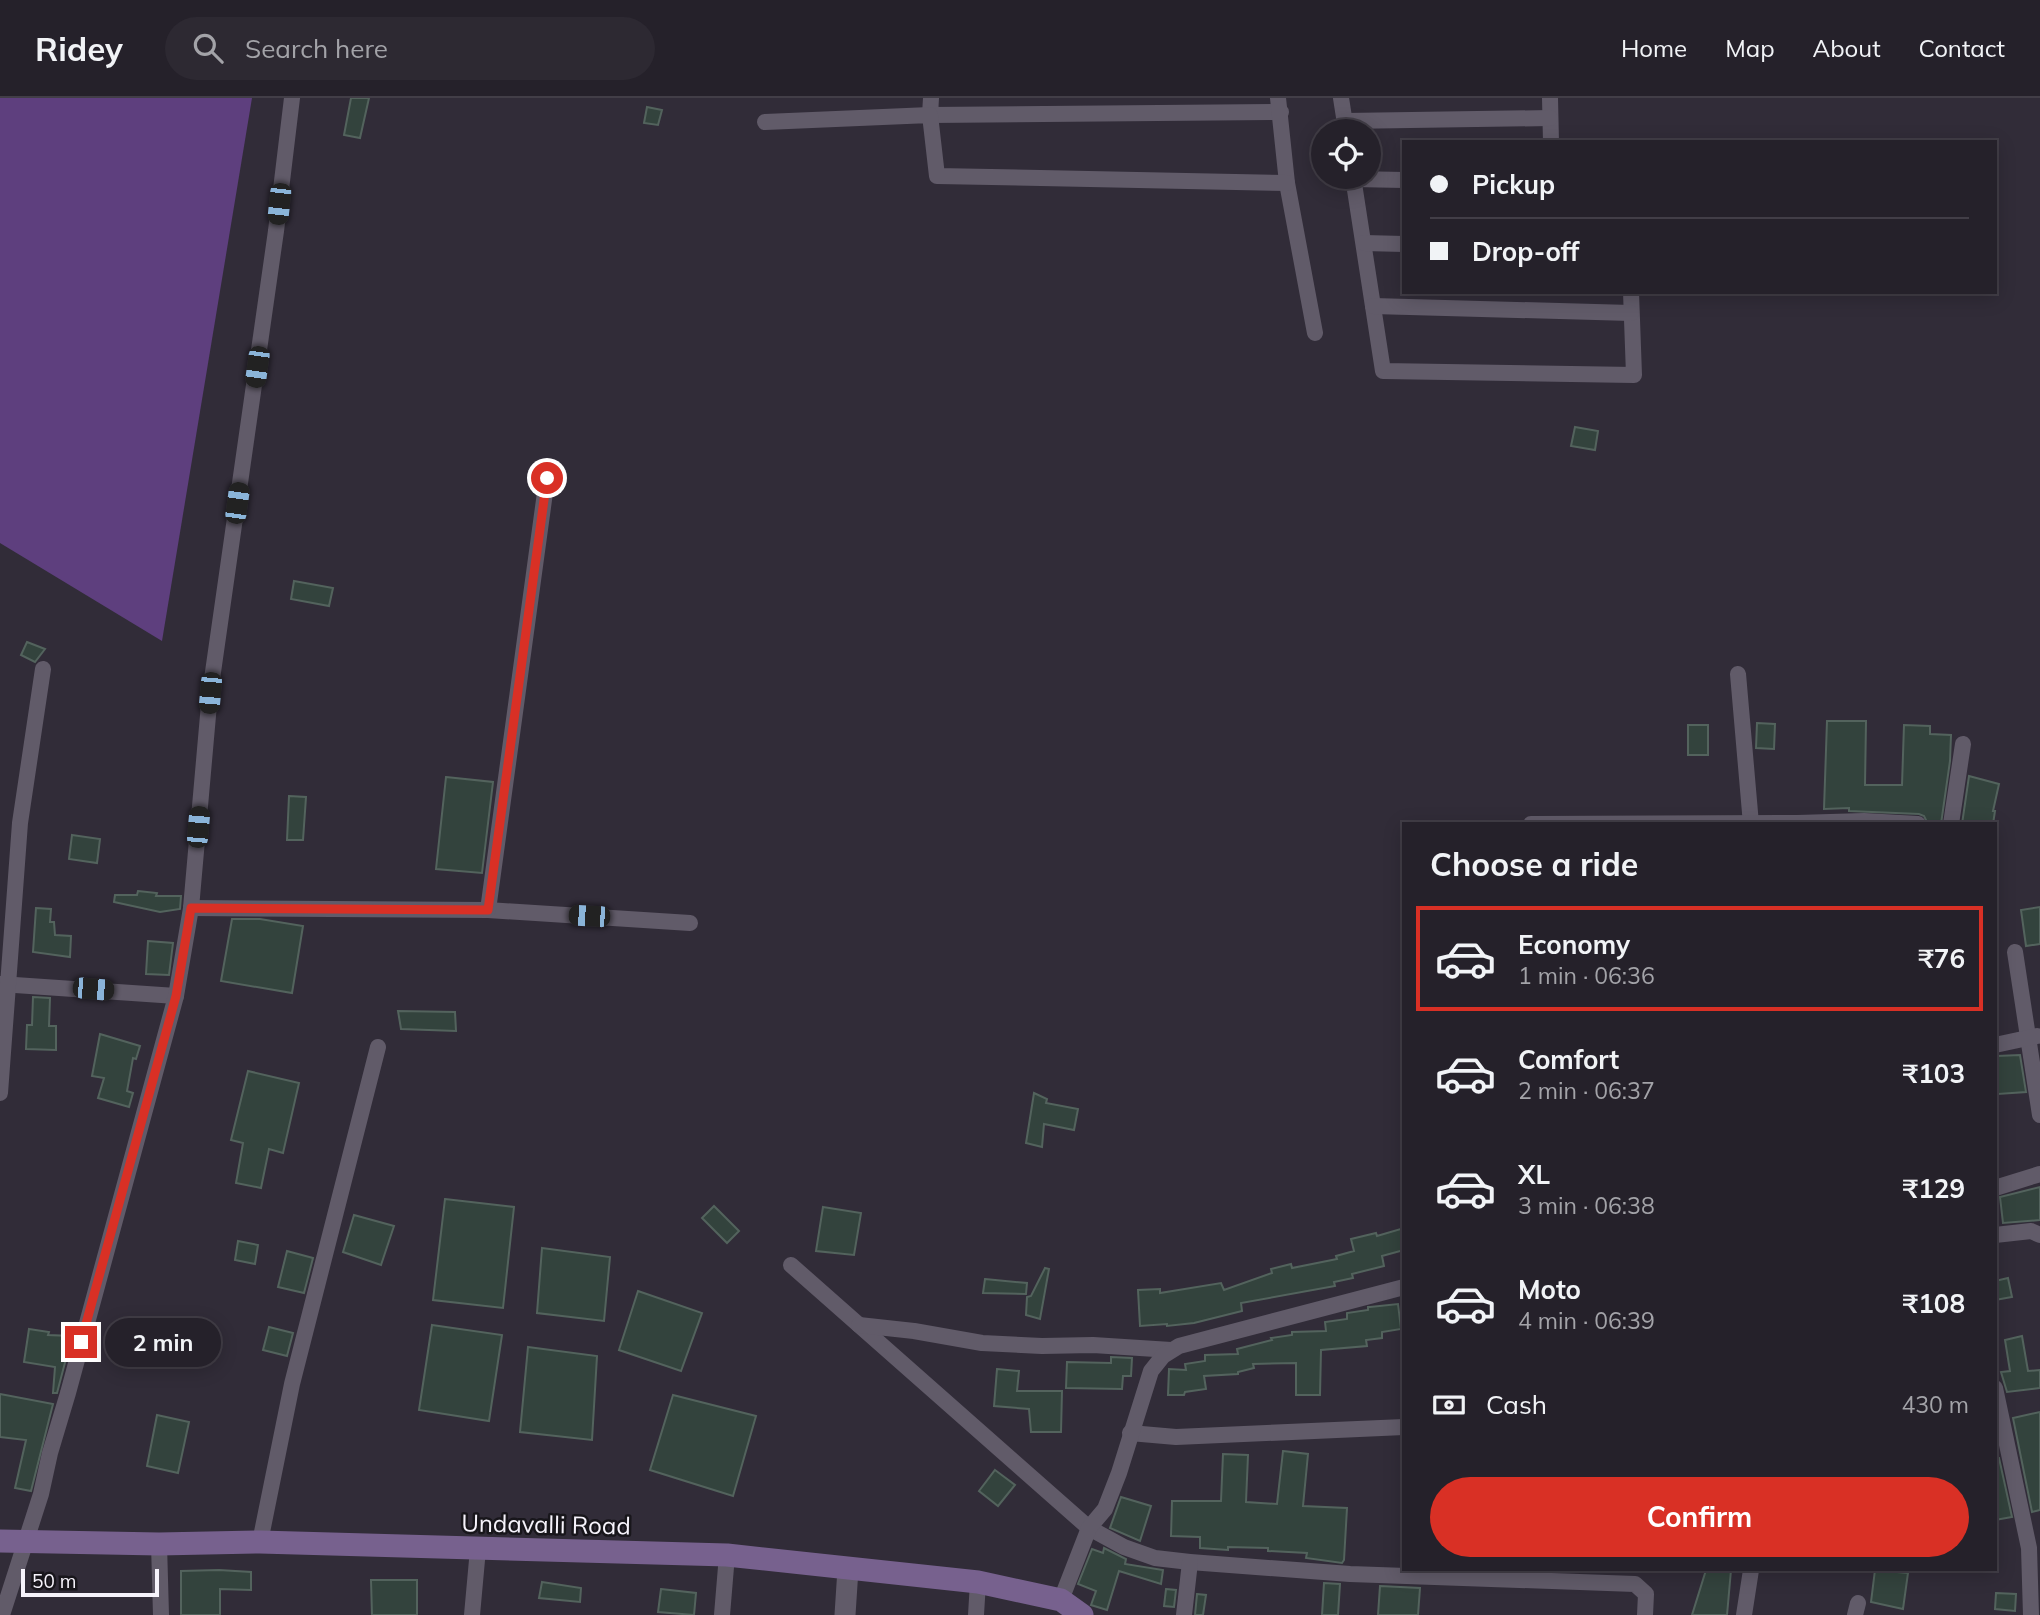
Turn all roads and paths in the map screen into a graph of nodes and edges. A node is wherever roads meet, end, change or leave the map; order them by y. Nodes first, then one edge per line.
1 (292, 98) edge
2 (931, 98) edge
3 (1341, 98) edge
4 (1550, 98) edge
5 (1280, 105) edge
6 (930, 116) junction
7 (1550, 118) junction
8 (1345, 119) edge
9 (765, 122) dead end
10 (1381, 125) edge
11 (1551, 140) edge
12 (1381, 179) edge
13 (1402, 180) edge
14 (1287, 183) junction
15 (1356, 189) edge
16 (1364, 243) junction
17 (1402, 244) edge
18 (1632, 294) edge
19 (1373, 306) junction
20 (1631, 313) junction
21 (1315, 333) dead end
22 (547, 478) dead end
23 (43, 669) dead end
24 (1738, 674) dead end
25 (1963, 744) dead end
26 (1751, 822) edge
27 (1826, 822) edge
28 (1882, 822) edge
29 (1951, 822) edge
30 (191, 908) junction
31 (488, 910) junction
32 (690, 923) dead end
33 (2015, 952) dead end
34 (5, 983) edge
35 (176, 996) junction
36 (2035, 1037) edge
37 (1997, 1045) edge
38 (378, 1047) dead end
39 (0, 1093) edge
40 (2040, 1115) edge
41 (2040, 1174) edge
42 (1997, 1187) edge
43 (1997, 1235) edge
44 (2040, 1235) edge
45 (791, 1265) dead end
46 (1402, 1288) edge
47 (859, 1325) junction
48 (1171, 1350) junction
49 (1997, 1397) edge
50 (1402, 1427) edge
51 (1130, 1433) junction
52 (1089, 1528) junction
53 (0, 1541) edge
54 (25, 1541) junction
55 (260, 1542) junction
56 (159, 1544) junction
57 (478, 1549) junction
58 (727, 1555) junction
59 (1191, 1562) junction
60 (848, 1569) junction
61 (1751, 1571) edge
62 (1535, 1575) edge
63 (978, 1582) junction
64 (1061, 1600) junction
65 (2, 1615) edge
66 (161, 1615) edge
67 (471, 1615) edge
68 (722, 1615) edge
69 (845, 1615) edge
70 (976, 1615) edge
71 (1082, 1615) edge
72 (1184, 1615) edge
73 (1645, 1615) edge
74 (1744, 1615) edge
75 (2031, 1615) edge

1 - 30 street
2 - 6 street
3 - 8 street
4 - 7 street
5 - 6 street
5 - 14 street
6 - 9 street
6 - 14 street
7 - 10 street
7 - 11 street
12 - 13 street
14 - 21 street
15 - 16 street
16 - 17 street
16 - 19 street
18 - 20 street
19 - 20 street
19 - 20 street
22 - 31 street
23 - 34 street
24 - 26 street
25 - 29 street
27 - 28 street
30 - 31 street
30 - 35 street
31 - 32 street
33 - 36 street
34 - 35 street
34 - 39 street
35 - 54 street
36 - 37 street
36 - 40 street
38 - 55 street
41 - 42 street
43 - 44 street
45 - 47 street
46 - 48 street
47 - 48 street
47 - 52 street
48 - 51 street
49 - 75 street
50 - 51 street
51 - 52 street
52 - 59 street
52 - 64 street
53 - 54 main road, Undavalli Road
54 - 56 main road, Undavalli Road
54 - 65 street
55 - 56 main road, Undavalli Road
55 - 57 main road, Undavalli Road
56 - 66 street
57 - 58 main road, Undavalli Road
57 - 67 street
58 - 60 main road, Undavalli Road
58 - 68 street
59 - 62 street
59 - 72 street
60 - 63 main road, Undavalli Road
60 - 69 street
61 - 74 street
62 - 73 street
63 - 64 main road, Undavalli Road
63 - 70 street
64 - 71 main road, Undavalli Road

